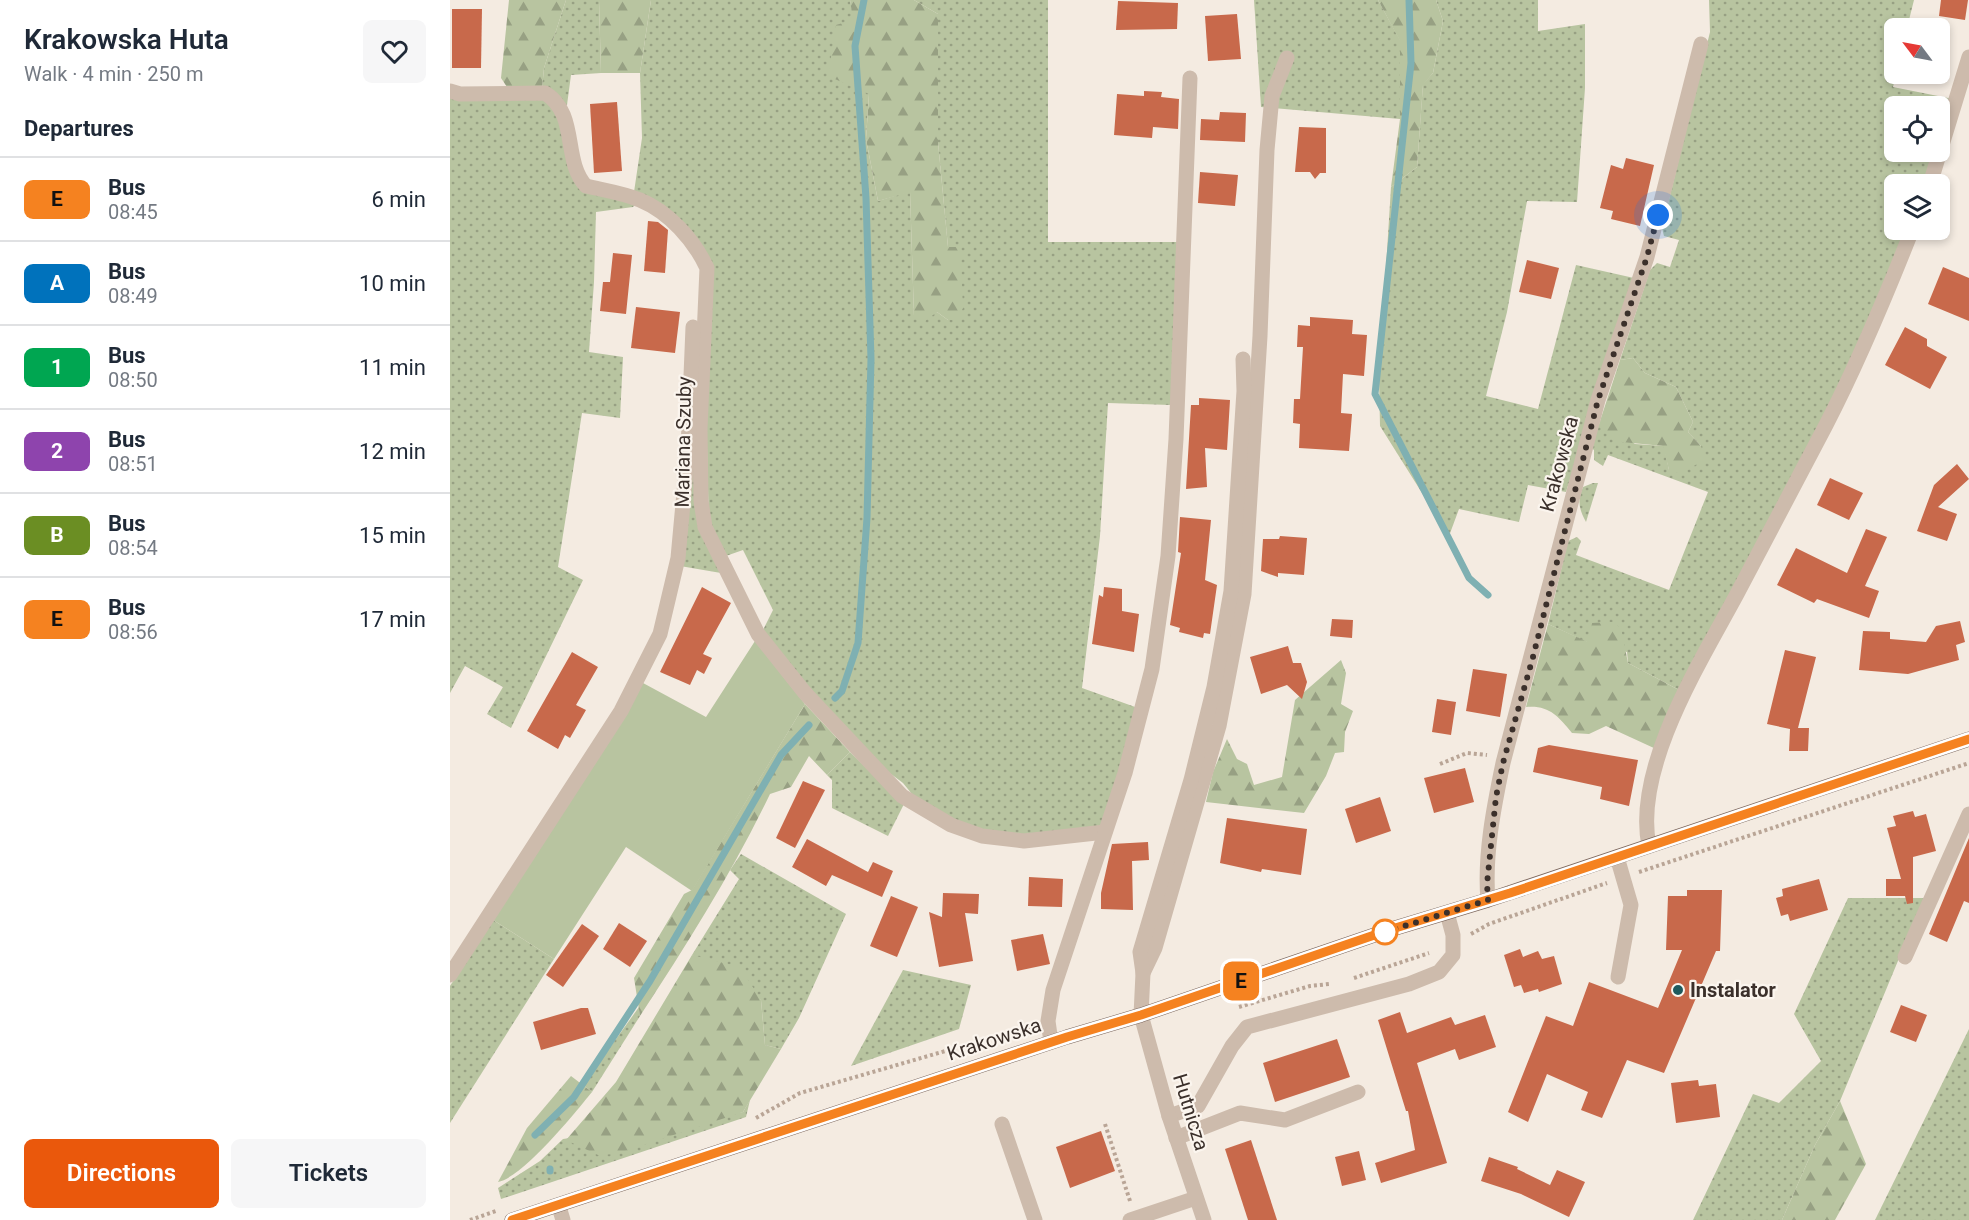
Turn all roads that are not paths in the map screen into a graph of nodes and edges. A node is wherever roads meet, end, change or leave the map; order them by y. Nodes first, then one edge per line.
1 (1701, 44) dead end
2 (1969, 57) edge
3 (1287, 58) dead end
4 (1190, 78) dead end
5 (450, 91) edge
6 (1933, 174) edge
7 (1908, 240) edge
8 (693, 327) dead end
9 (1243, 359) dead end
10 (1969, 739) edge
11 (1969, 813) edge
12 (1105, 832) junction
13 (1649, 846) junction
14 (1617, 857) junction
15 (1488, 900) junction
16 (1447, 913) junction
17 (1905, 957) dead end
18 (1143, 973) junction
19 (450, 975) edge
20 (1618, 977) dead end
21 (1141, 1015) junction
22 (1051, 1042) junction
23 (1358, 1092) dead end
24 (1169, 1116) junction
25 (1002, 1124) dead end
26 (1176, 1138) junction
27 (1196, 1198) junction
28 (561, 1213) edge
29 (1133, 1219) edge
30 (512, 1220) edge
31 (1035, 1220) edge
32 (1204, 1220) edge

1 - 15 street, Krakowska
2 - 6 street
3 - 18 street
4 - 12 street
5 - 12 street, Mariana Szuby
7 - 13 street
8 - 19 street
9 - 18 street, Hutnicza
10 - 13 main road, Krakowska
11 - 17 street
12 - 22 street
13 - 14 main road, Krakowska
14 - 15 main road, Krakowska
14 - 20 street
15 - 16 main road, Krakowska
16 - 21 main road, Krakowska
16 - 24 street
18 - 21 street, Hutnicza
21 - 22 main road, Krakowska
21 - 24 street, Hutnicza
22 - 28 main road, Krakowska
23 - 26 street
24 - 26 street, Hutnicza
25 - 31 street
26 - 27 street, Hutnicza
27 - 29 street
27 - 32 street, Hutnicza
28 - 30 main road, Krakowska

